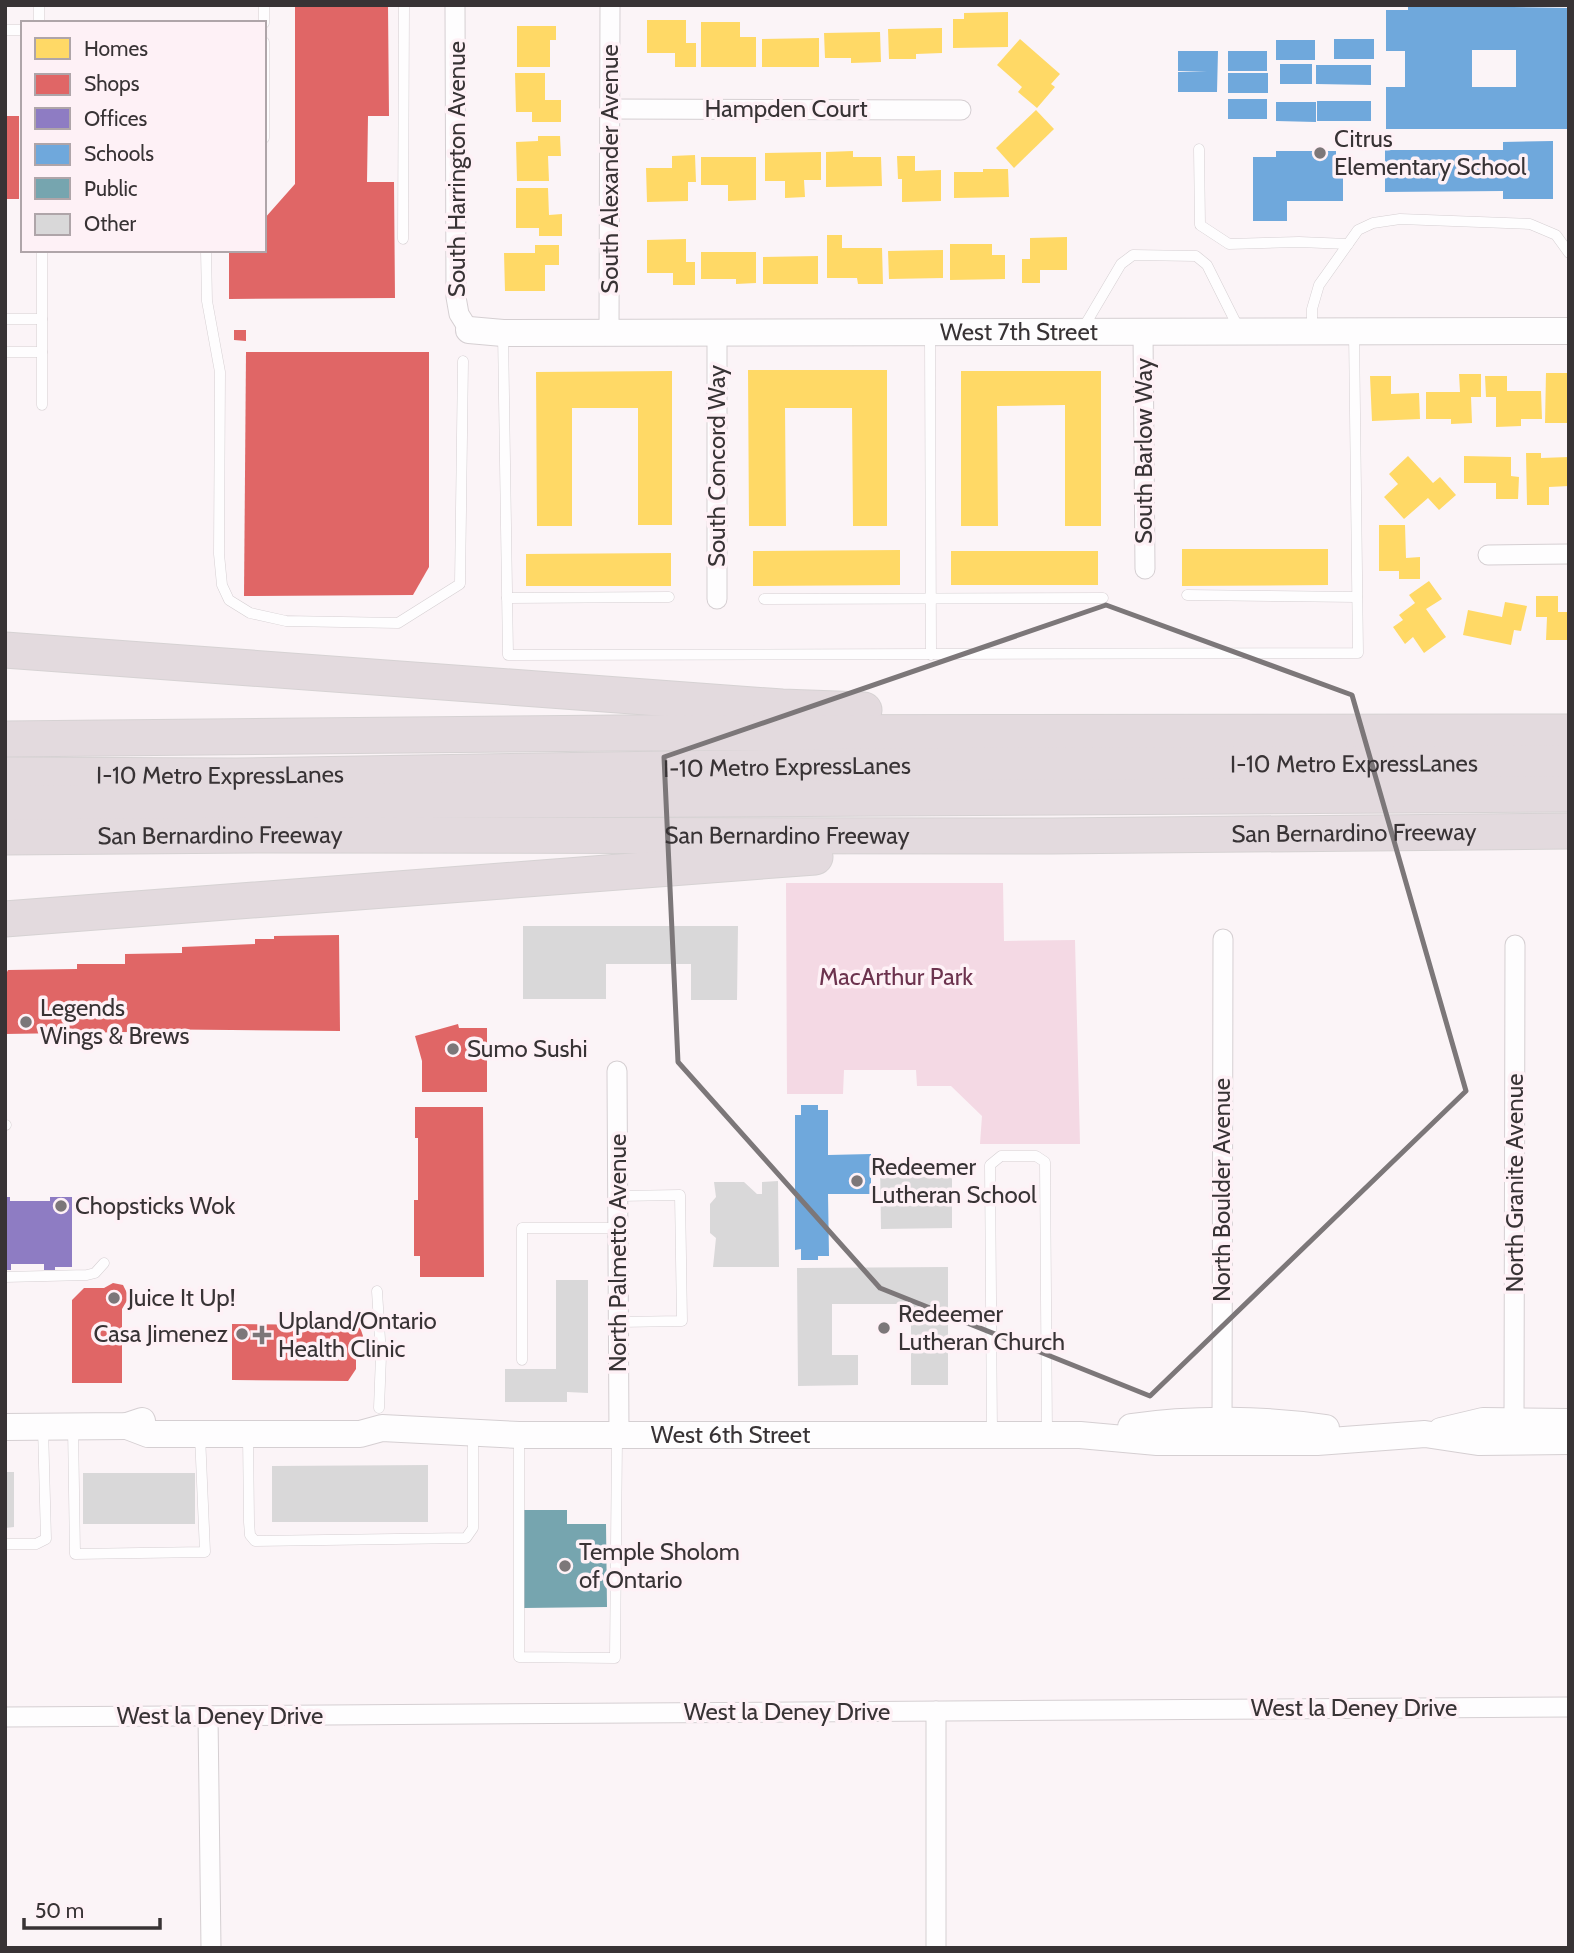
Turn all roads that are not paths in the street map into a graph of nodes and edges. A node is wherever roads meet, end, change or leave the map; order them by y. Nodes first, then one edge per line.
1 (404, 5) edge
2 (455, 5) edge
3 (610, 5) edge
4 (610, 109) junction
5 (961, 110) dead end
6 (1199, 149) dead end
7 (403, 239) dead end
8 (1348, 244) junction
9 (42, 252) edge
10 (206, 252) edge
11 (1569, 253) edge
12 (5, 319) edge
13 (43, 319) junction
14 (469, 330) joint
15 (1569, 331) edge
16 (609, 332) junction
17 (929, 332) junction
18 (1354, 332) junction
19 (503, 333) junction
20 (717, 333) junction
21 (1081, 333) junction
22 (1143, 333) junction
23 (1241, 333) junction
24 (1312, 333) junction
25 (5, 352) edge
26 (43, 352) junction
27 (463, 361) dead end
28 (42, 405) dead end
29 (1569, 554) edge
30 (1488, 555) dead end
31 (1145, 569) dead end
32 (1187, 595) dead end
33 (669, 597) dead end
34 (1357, 597) junction
35 (507, 598) junction
36 (1103, 598) dead end
37 (717, 599) dead end
38 (764, 599) dead end
39 (931, 599) junction
40 (5, 650) edge
41 (931, 654) junction
42 (1569, 732) edge
43 (619, 733) junction
44 (1211, 733) junction
45 (5, 739) edge
46 (1569, 763) edge
47 (850, 766) junction
48 (5, 775) edge
49 (1569, 794) edge
50 (765, 799) junction
51 (5, 803) edge
52 (1569, 831) edge
53 (259, 835) junction
54 (1052, 836) junction
55 (5, 837) edge
56 (7, 920) edge
57 (1223, 939) dead end
58 (1515, 945) dead end
59 (617, 1071) dead end
60 (618, 1196) junction
61 (618, 1228) junction
62 (104, 1263) dead end
63 (5, 1277) edge
64 (377, 1290) dead end
65 (619, 1322) junction
66 (522, 1360) dead end
67 (380, 1418) junction
68 (1514, 1420) junction
69 (1569, 1422) edge
70 (128, 1426) junction
71 (5, 1427) edge
72 (43, 1427) junction
73 (73, 1427) junction
74 (1222, 1432) junction
75 (473, 1433) junction
76 (200, 1434) junction
77 (248, 1434) junction
78 (1425, 1434) junction
79 (519, 1435) junction
80 (992, 1435) junction
81 (1047, 1435) junction
82 (618, 1436) junction
83 (1569, 1441) edge
84 (5, 1544) edge
85 (1569, 1707) edge
86 (936, 1711) junction
87 (208, 1716) junction
88 (5, 1717) edge
89 (211, 1948) edge
90 (936, 1948) edge

1 - 7 lane
2 - 14 street, South Harrington Avenue
3 - 4 street, South Alexander Avenue
4 - 5 street, Hampden Court
4 - 16 street, South Alexander Avenue
6 - 8 lane
8 - 11 lane
8 - 24 lane
9 - 13 lane
10 - 27 lane
12 - 13 lane
13 - 26 lane
14 - 19 street, West 7th Street
15 - 18 street, West 7th Street
16 - 19 street, West 7th Street
16 - 20 street, West 7th Street
17 - 20 street, West 7th Street
17 - 21 street, West 7th Street
17 - 39 lane
18 - 24 street, West 7th Street
18 - 34 lane
19 - 35 lane
20 - 37 street, South Concord Way
21 - 22 street, West 7th Street
21 - 23 lane
22 - 23 street, West 7th Street
22 - 31 street, South Barlow Way
23 - 24 street, West 7th Street
25 - 26 lane
26 - 28 lane
29 - 30 street
32 - 34 lane
33 - 35 lane
34 - 41 lane
35 - 41 lane
36 - 39 lane
38 - 39 lane
39 - 41 lane
40 - 44 highway
42 - 44 highway
43 - 44 highway
43 - 45 highway
43 - 47 highway
46 - 47 highway, I-10 Metro ExpressLanes
47 - 48 highway, I-10 Metro ExpressLanes
49 - 50 highway, I-10 Metro ExpressLanes
50 - 51 highway, I-10 Metro ExpressLanes
50 - 53 highway
52 - 54 highway, San Bernardino Freeway
53 - 54 highway, San Bernardino Freeway
53 - 55 highway, San Bernardino Freeway
54 - 56 highway
57 - 74 street, North Boulder Avenue
58 - 68 street, North Granite Avenue
59 - 60 street, North Palmetto Avenue
60 - 61 street, North Palmetto Avenue
60 - 65 lane
61 - 65 street, North Palmetto Avenue
61 - 66 lane
62 - 63 lane
64 - 67 lane
65 - 82 street, North Palmetto Avenue
67 - 70 street, West 6th Street
67 - 75 street, West 6th Street
67 - 77 street, West 6th Street
68 - 69 street, West 6th Street
68 - 78 street, West 6th Street
70 - 73 street, West 6th Street
70 - 76 street, West 6th Street
71 - 72 street, West 6th Street
72 - 73 street, West 6th Street
72 - 84 lane
73 - 76 lane
74 - 78 street, West 6th Street
74 - 81 street, West 6th Street
75 - 77 lane
75 - 79 street, West 6th Street
76 - 77 street, West 6th Street
78 - 83 street, West 6th Street
79 - 82 street, West 6th Street
79 - 82 lane
80 - 81 street, West 6th Street
80 - 81 lane
80 - 82 street, West 6th Street
85 - 86 street, West la Deney Drive
86 - 87 street, West la Deney Drive
86 - 90 street
87 - 88 street, West la Deney Drive
87 - 89 street

